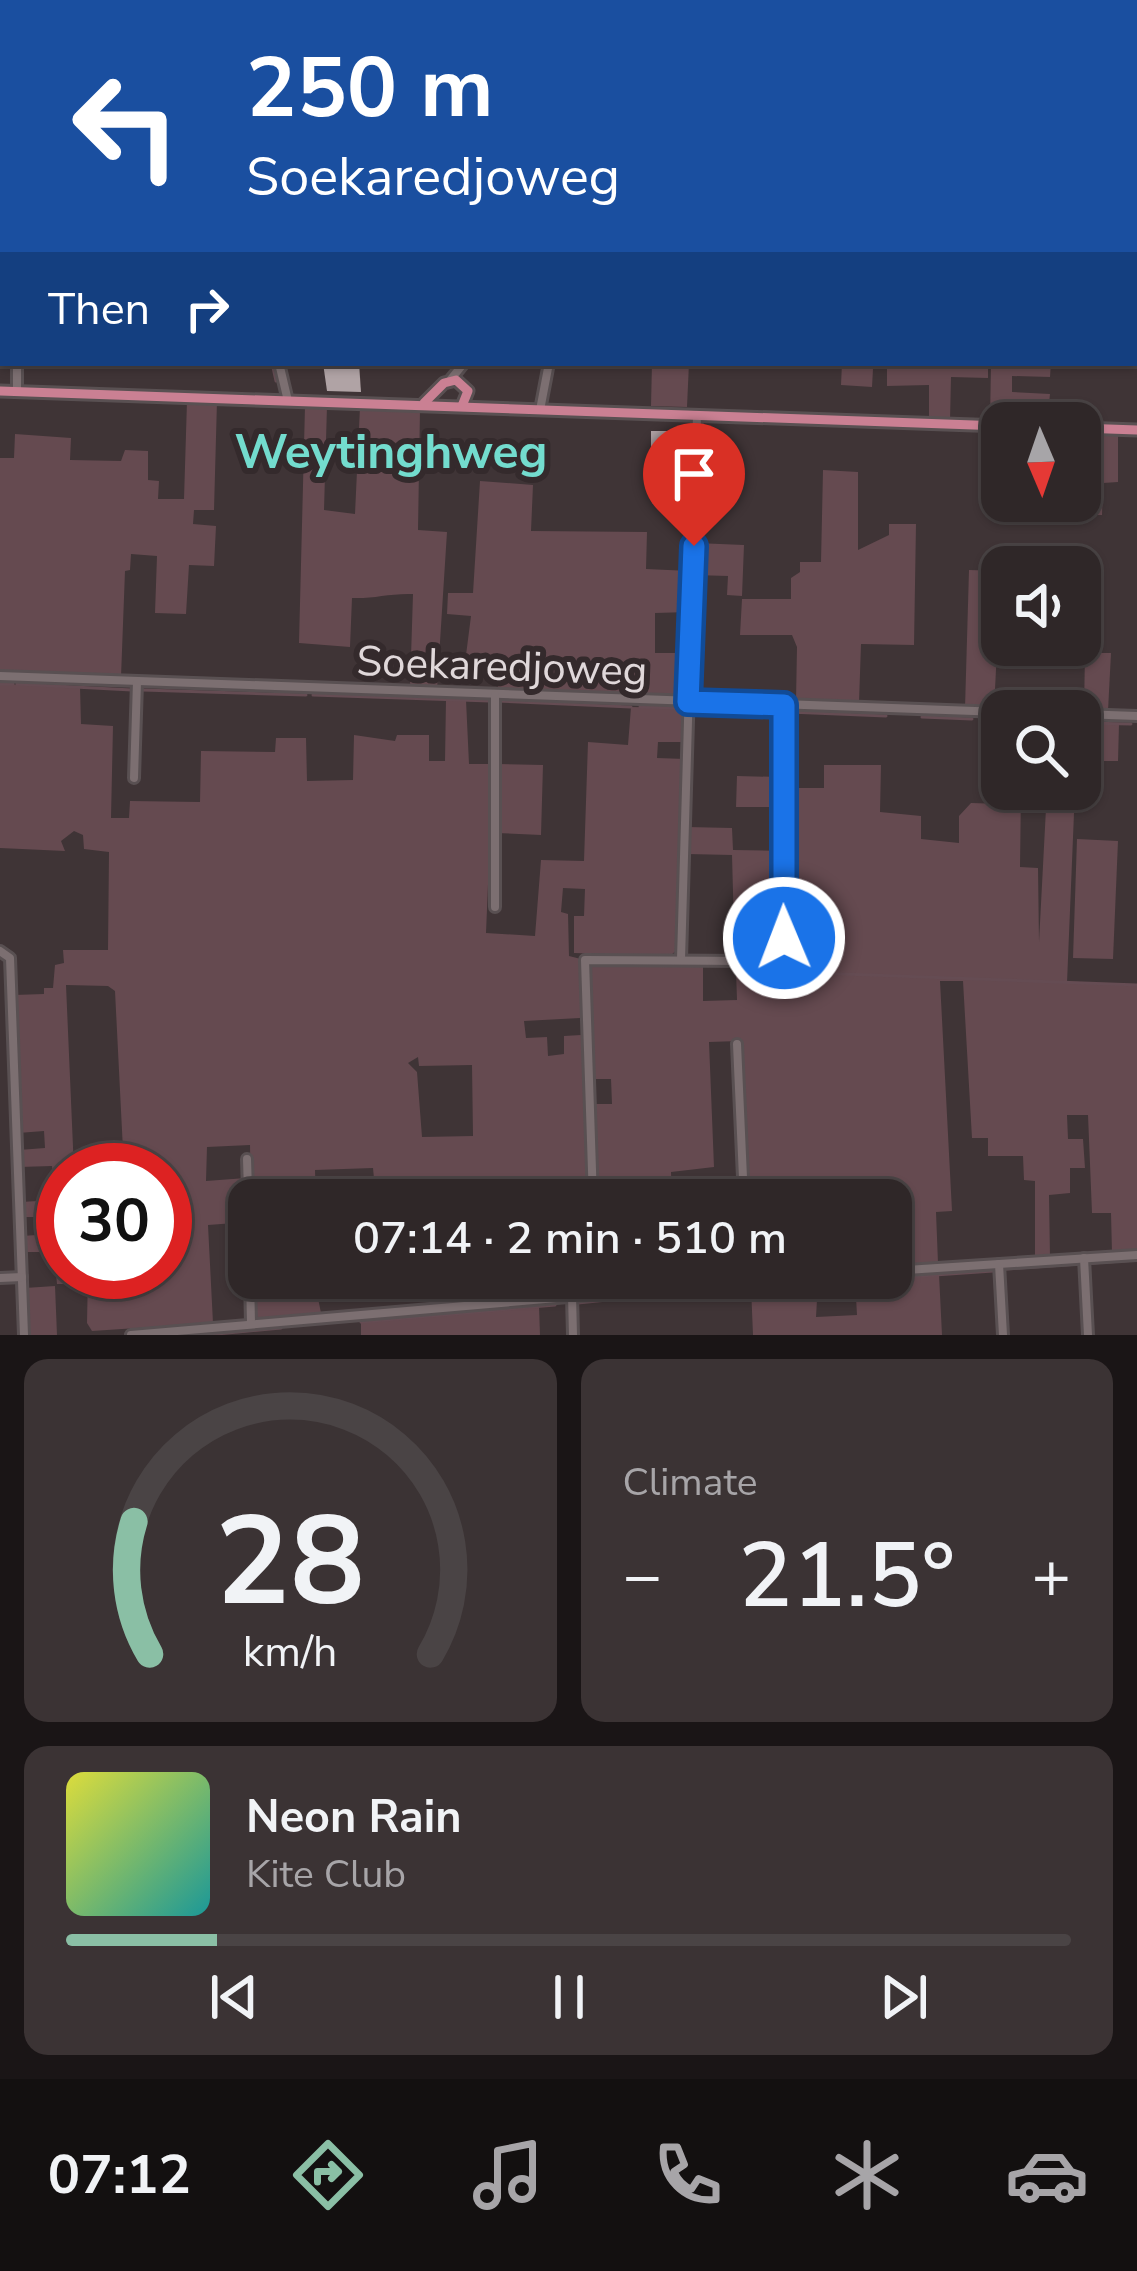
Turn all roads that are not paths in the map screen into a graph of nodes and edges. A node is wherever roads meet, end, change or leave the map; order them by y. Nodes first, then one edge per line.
1 (17, 366) edge
2 (280, 366) edge
3 (462, 366) edge
4 (465, 366) edge
5 (548, 366) edge
6 (449, 380) junction
7 (466, 388) junction
8 (439, 390) junction
9 (0, 391) edge
10 (17, 392) junction
11 (288, 401) junction
12 (486, 404) junction
13 (418, 405) junction
14 (445, 406) junction
15 (462, 406) junction
16 (540, 410) junction
17 (697, 415) junction
18 (981, 425) edge
19 (1101, 429) edge
20 (1137, 430) edge
21 (0, 676) edge
22 (136, 682) junction
23 (495, 695) junction
24 (688, 702) junction
25 (784, 705) junction
26 (981, 711) edge
27 (1101, 715) edge
28 (1137, 716) edge
29 (134, 778) dead end
30 (495, 907) dead end
31 (784, 938) dead end
32 (0, 951) edge
33 (681, 959) junction
34 (748, 961) dead end
35 (737, 1044) dead end
36 (247, 1159) dead end
37 (248, 1179) edge
38 (592, 1179) edge
39 (743, 1179) edge
40 (1137, 1255) edge
41 (1084, 1258) junction
42 (999, 1264) junction
43 (912, 1270) edge
44 (22, 1277) junction
45 (0, 1278) edge
46 (250, 1299) edge
47 (526, 1299) edge
48 (572, 1299) edge
49 (251, 1323) junction
50 (24, 1335) edge
51 (130, 1335) edge
52 (573, 1335) edge
53 (1003, 1335) edge
54 (1088, 1335) edge

1 - 10 street
2 - 11 street
3 - 6 street
4 - 7 street
5 - 16 street
6 - 7 main road
6 - 8 main road
7 - 12 main road
7 - 15 main road
8 - 13 main road
8 - 14 main road
9 - 10 main road
10 - 11 main road
11 - 13 main road
12 - 15 main road
12 - 16 main road
13 - 14 main road
14 - 15 main road
16 - 17 main road
17 - 18 main road
17 - 24 street
19 - 20 main road
21 - 22 street, Soekaredjoweg
22 - 23 street, Soekaredjoweg
22 - 29 street
23 - 24 street, Soekaredjoweg
23 - 30 street
24 - 25 street, Soekaredjoweg
24 - 33 street
25 - 26 street, Soekaredjoweg
25 - 31 street
27 - 28 street
32 - 44 street
33 - 34 street
33 - 38 street
35 - 39 street
36 - 37 street
40 - 41 street
41 - 42 street
41 - 54 street
42 - 43 street
42 - 53 street
44 - 45 street
44 - 50 street
46 - 49 street
47 - 49 street
48 - 52 street
49 - 51 street

